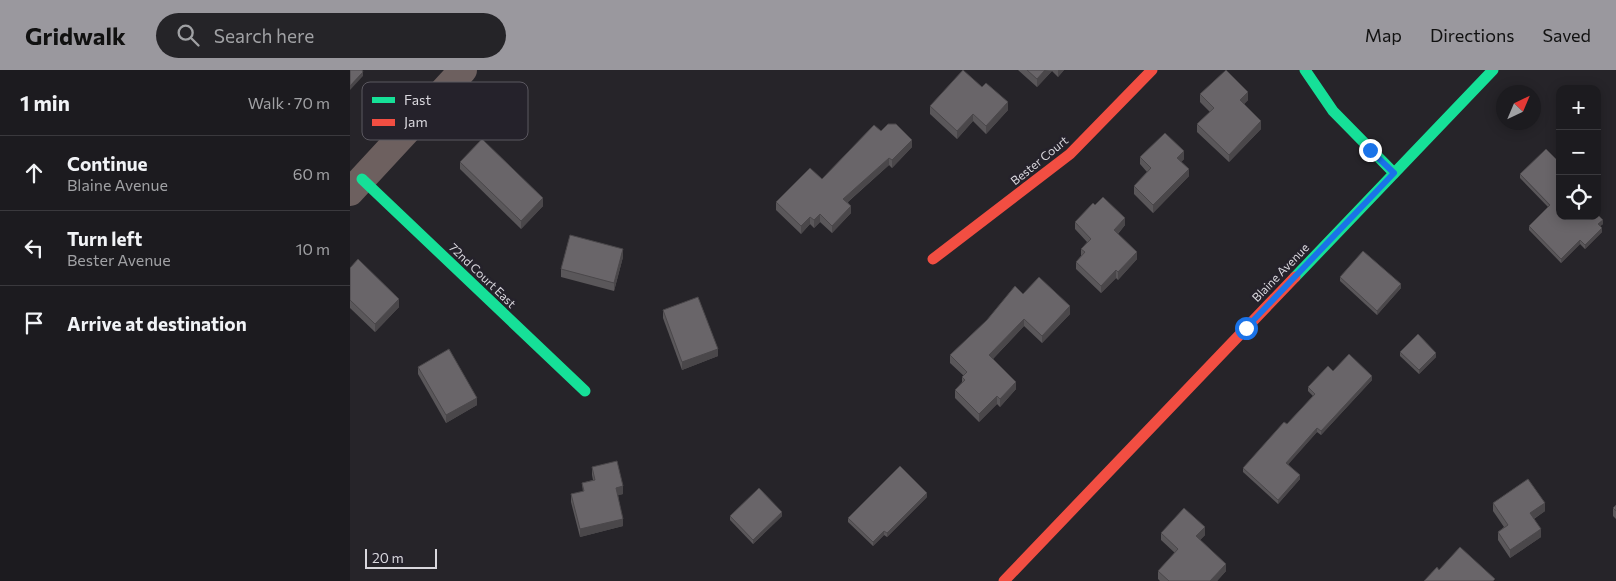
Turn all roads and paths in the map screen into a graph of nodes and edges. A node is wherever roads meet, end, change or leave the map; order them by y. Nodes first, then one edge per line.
1 (463, 70) edge
2 (1152, 70) edge
3 (1306, 70) edge
4 (1493, 70) edge
5 (452, 82) edge
6 (398, 140) edge
7 (1394, 173) junction
8 (356, 185) edge
9 (933, 259) dead end
10 (585, 391) dead end
11 (1004, 581) edge

1 - 5 street
2 - 9 street, Bester Court
3 - 7 street
4 - 7 street, Blaine Avenue
6 - 8 street
7 - 11 street, Blaine Avenue
8 - 10 street, 72nd Court East

